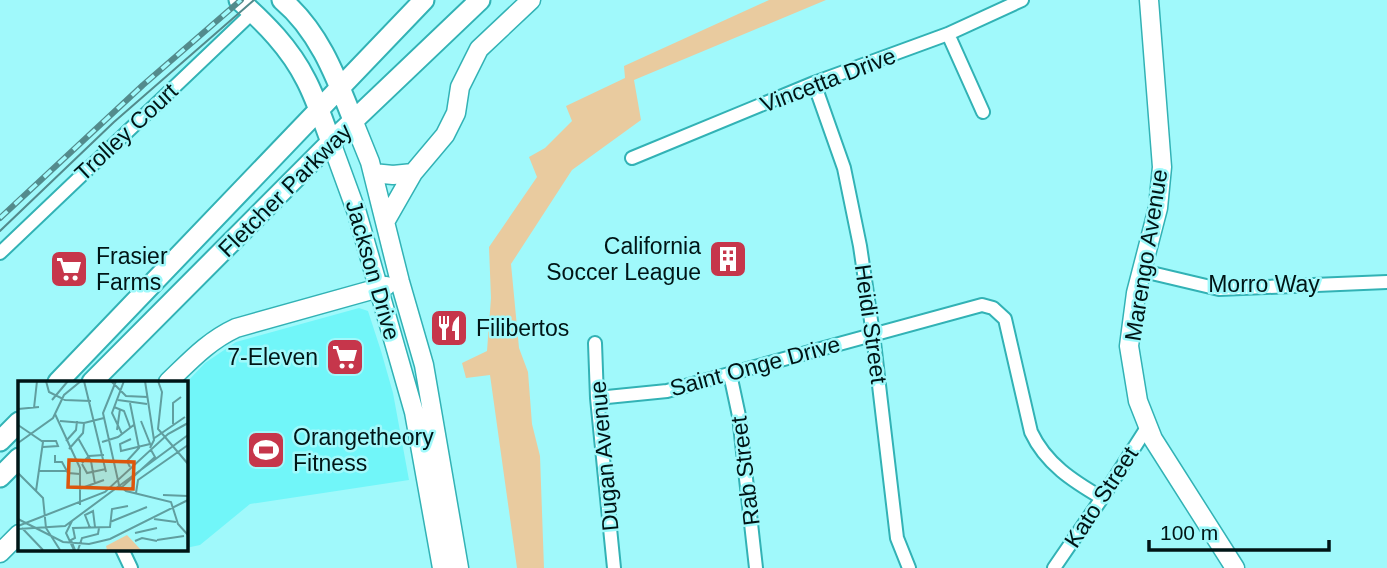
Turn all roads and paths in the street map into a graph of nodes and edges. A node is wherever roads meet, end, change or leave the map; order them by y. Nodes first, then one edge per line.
1 (282, 0) edge
2 (424, 0) edge
3 (480, 0) edge
4 (531, 0) edge
5 (1022, 0) edge
6 (1149, 0) edge
7 (246, 6) edge
8 (948, 34) junction
9 (814, 83) junction
10 (341, 89) junction
11 (319, 111) junction
12 (983, 112) dead end
13 (354, 120) junction
14 (331, 142) junction
15 (632, 158) dead end
16 (373, 173) junction
17 (413, 173) junction
18 (385, 222) junction
19 (0, 253) edge
20 (1143, 271) junction
21 (400, 282) junction
22 (1387, 282) edge
23 (377, 288) junction
24 (873, 334) junction
25 (595, 343) dead end
26 (730, 374) junction
27 (60, 381) edge
28 (94, 381) edge
29 (170, 381) edge
30 (597, 398) junction
31 (18, 423) edge
32 (1148, 426) junction
33 (0, 441) edge
34 (18, 459) edge
35 (0, 477) edge
36 (1102, 498) junction
37 (18, 535) edge
38 (122, 550) edge
39 (0, 553) edge
40 (131, 568) edge
41 (442, 568) edge
42 (459, 568) edge
43 (614, 568) edge
44 (756, 568) edge
45 (909, 568) edge
46 (1054, 568) edge
47 (1235, 568) edge

1 - 10 main road, Jackson Drive
2 - 10 main road, Fletcher Parkway
3 - 13 main road, Fletcher Parkway
4 - 17 street
5 - 8 street, Vincetta Drive
6 - 20 street, Marengo Avenue
7 - 11 main road, Jackson Drive
7 - 19 street, Trolley Court
8 - 9 street, Vincetta Drive
8 - 12 street
9 - 15 street, Vincetta Drive
9 - 24 street, Heidi Street
10 - 11 main road, Fletcher Parkway
10 - 13 main road, Jackson Drive
11 - 14 main road, Jackson Drive
11 - 27 main road, Fletcher Parkway
13 - 14 main road, Fletcher Parkway
13 - 16 street, Jackson Drive
14 - 23 street, Jackson Drive
14 - 28 main road, Fletcher Parkway
16 - 17 street
16 - 18 street, Jackson Drive
17 - 18 street
18 - 21 street, Jackson Drive
20 - 22 street, Morro Way
20 - 32 street, Marengo Avenue
21 - 23 street
21 - 42 street, Jackson Drive
23 - 29 street
23 - 41 street, Jackson Drive
24 - 26 street, Saint Onge Drive
24 - 36 street, Saint Onge Drive
24 - 45 street, Heidi Street
25 - 30 street, Dugan Avenue
26 - 30 street, Saint Onge Drive
26 - 44 street, Rab Street
30 - 43 street, Dugan Avenue
31 - 33 main road
32 - 36 street, Kato Street
32 - 47 street, Marengo Avenue
34 - 35 main road
36 - 46 street, Kato Street
37 - 39 street
38 - 40 street

